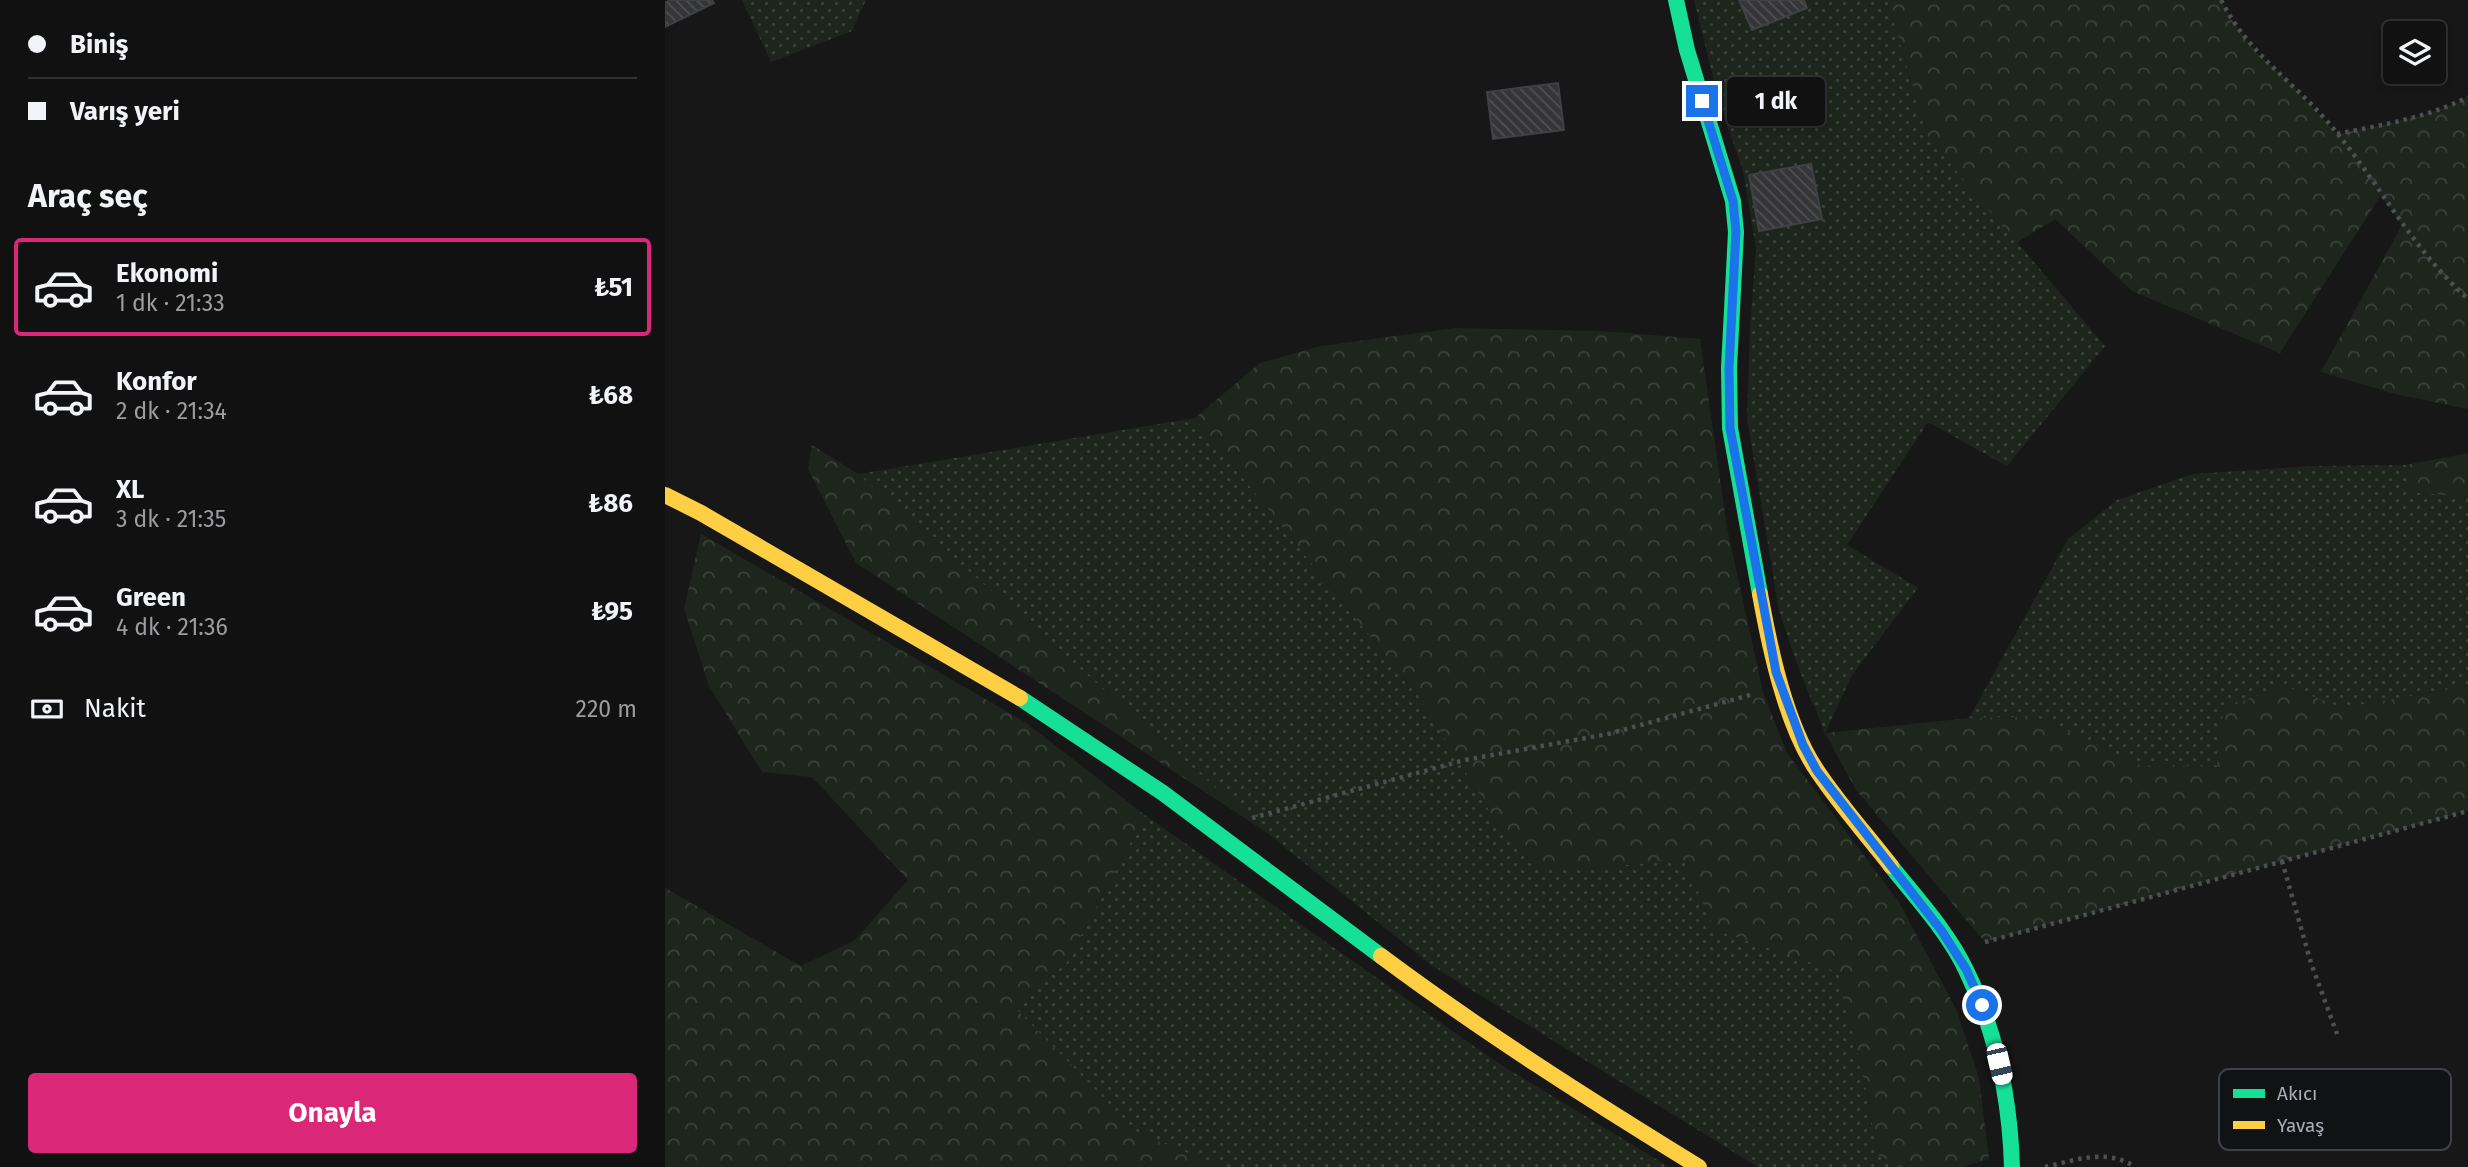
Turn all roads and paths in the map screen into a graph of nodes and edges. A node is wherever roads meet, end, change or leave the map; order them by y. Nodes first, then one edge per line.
1 (1676, 0) edge
2 (2221, 0) edge
3 (2468, 97) edge
4 (2337, 134) junction
5 (2468, 299) edge
6 (665, 495) edge
7 (1781, 687) junction
8 (2468, 811) edge
9 (1252, 819) dead end
10 (2281, 861) junction
11 (1954, 950) junction
12 (2337, 1034) dead end
13 (1699, 1167) edge
14 (2012, 1167) edge
15 (2045, 1167) edge
16 (2135, 1167) edge

1 - 7 street
2 - 4 path
3 - 4 path
4 - 5 path
6 - 13 street
7 - 9 path
7 - 11 street
8 - 10 path
10 - 11 path
10 - 12 path
11 - 14 street
15 - 16 path

